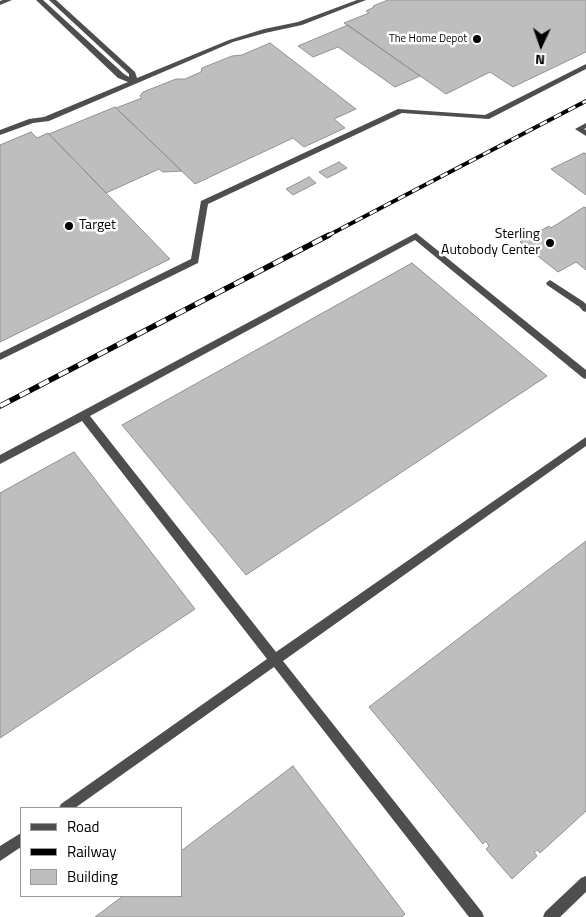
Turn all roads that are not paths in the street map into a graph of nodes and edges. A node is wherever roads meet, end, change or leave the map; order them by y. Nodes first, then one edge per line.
1 (9, 0) edge
2 (39, 0) edge
3 (52, 0) edge
4 (363, 0) edge
5 (0, 3) edge
6 (586, 66) edge
7 (133, 81) junction
8 (586, 125) edge
9 (0, 133) edge
10 (586, 134) edge
11 (550, 283) dead end
12 (584, 306) edge
13 (0, 357) edge
14 (586, 375) edge
15 (83, 415) junction
16 (586, 441) edge
17 (0, 460) edge
18 (275, 660) junction
19 (66, 807) edge
20 (20, 840) edge
21 (0, 854) edge
22 (586, 883) edge
23 (477, 917) edge
24 (550, 917) edge

1 - 5 lane
2 - 7 lane
3 - 7 lane
4 - 7 lane
6 - 13 lane
7 - 9 lane
8 - 10 lane
11 - 12 lane
14 - 15 lane
15 - 17 lane
15 - 18 lane
16 - 18 lane
18 - 19 lane
18 - 23 lane
20 - 21 lane
22 - 24 lane

